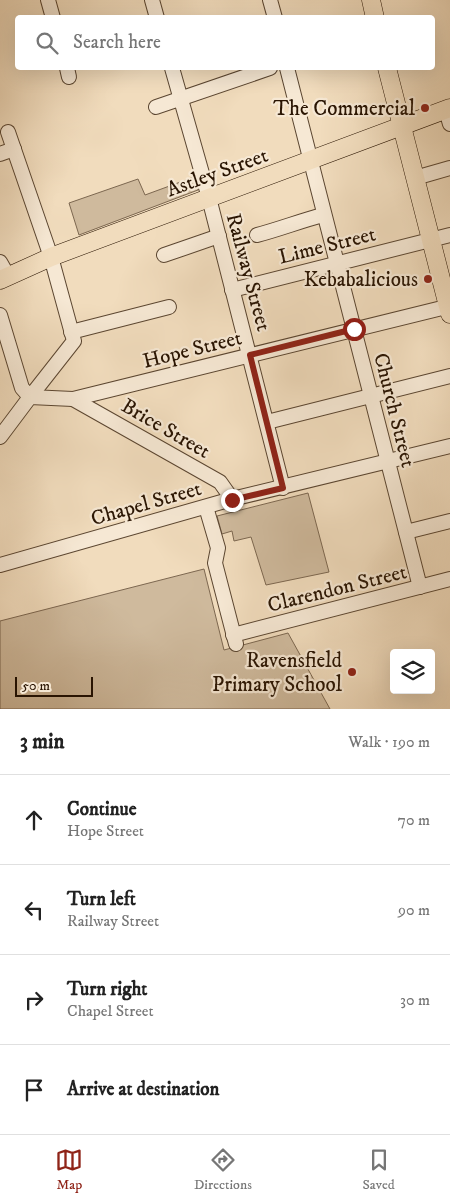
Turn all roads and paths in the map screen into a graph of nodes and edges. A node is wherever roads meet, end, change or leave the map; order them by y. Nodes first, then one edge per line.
1 (48, 0) edge
2 (152, 0) edge
3 (270, 0) edge
4 (371, 0) edge
5 (52, 15) edge
6 (156, 15) edge
7 (274, 15) edge
8 (374, 15) edge
9 (173, 70) edge
10 (264, 70) edge
11 (287, 70) edge
12 (387, 70) edge
13 (181, 98) junction
14 (156, 107) dead end
15 (449, 114) edge
16 (401, 126) junction
17 (8, 132) dead end
18 (14, 149) junction
19 (0, 154) edge
20 (310, 161) junction
21 (450, 168) edge
22 (415, 178) junction
23 (209, 198) junction
24 (323, 215) junction
25 (257, 235) dead end
26 (450, 235) edge
27 (219, 236) junction
28 (431, 239) junction
29 (164, 255) dead end
30 (51, 257) junction
31 (336, 264) junction
32 (2, 272) edge
33 (232, 290) junction
34 (169, 307) dead end
35 (449, 308) edge
36 (0, 315) edge
37 (354, 329) junction
38 (71, 332) junction
39 (250, 355) junction
40 (450, 376) edge
41 (371, 396) junction
42 (30, 397) junction
43 (73, 399) junction
44 (267, 422) junction
45 (0, 437) edge
46 (450, 446) edge
47 (388, 461) junction
48 (283, 488) junction
49 (232, 500) junction
50 (206, 507) junction
51 (450, 522) edge
52 (406, 532) junction
53 (0, 565) edge
54 (450, 580) edge
55 (420, 587) junction

1 - 5 street
2 - 6 street
3 - 7 street
4 - 8 main road
9 - 13 street, Railway Street
10 - 13 street
11 - 20 street, Church Street
12 - 16 main road
13 - 14 street
13 - 23 street, Railway Street
15 - 16 main road, Astley Street
16 - 20 main road, Astley Street
16 - 22 main road
17 - 18 street
18 - 19 street
18 - 30 street
20 - 23 main road, Astley Street
20 - 24 street, Church Street
21 - 22 street
22 - 28 main road
23 - 27 street, Railway Street
23 - 30 main road, Astley Street
24 - 25 street
24 - 31 street, Church Street
26 - 28 street, Lime Street
27 - 29 street
27 - 33 street, Railway Street
28 - 31 street, Lime Street
28 - 35 main road
30 - 32 main road, Astley Street
30 - 38 street
31 - 33 street, Lime Street
31 - 37 street, Church Street
33 - 39 street, Railway Street
34 - 38 street
35 - 37 street, Hope Street
36 - 42 street
37 - 39 street, Hope Street
37 - 41 street, Church Street
38 - 42 street
39 - 43 street, Hope Street
39 - 44 street, Railway Street
40 - 41 street
41 - 44 street
41 - 47 street, Church Street
42 - 43 street, Hope Street
42 - 45 street
43 - 49 street, Brice Street
44 - 48 street, Railway Street
46 - 47 street, Chapel Street
47 - 48 street, Chapel Street
47 - 52 street, Church Street
48 - 49 street, Chapel Street
49 - 50 street, Chapel Street
50 - 53 street, Chapel Street
50 - 55 street, Clarendon Street
51 - 52 street
52 - 55 street, Church Street
54 - 55 street, Clarendon Street

